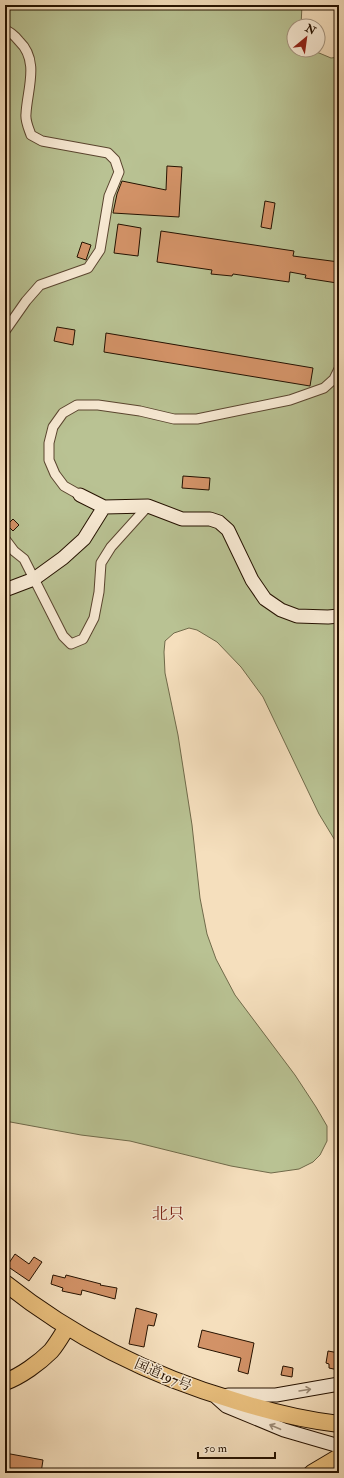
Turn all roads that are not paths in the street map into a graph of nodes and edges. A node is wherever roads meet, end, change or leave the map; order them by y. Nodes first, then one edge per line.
1 (5, 30) edge
2 (5, 332) edge
3 (339, 369) edge
4 (80, 495) joint
5 (148, 506) junction
6 (104, 507) junction
7 (5, 539) edge
8 (10, 551) edge
9 (34, 580) junction
10 (5, 590) edge
11 (339, 616) edge
12 (5, 1283) edge
13 (67, 1327) junction
14 (5, 1382) edge
15 (339, 1384) edge
16 (211, 1394) junction
17 (339, 1424) edge
18 (339, 1446) edge
19 (339, 1457) edge
20 (312, 1473) edge

1 - 2 street
3 - 4 street
4 - 6 street
5 - 6 street
5 - 9 street
5 - 11 street
6 - 9 street
7 - 8 street
8 - 9 street
9 - 10 street
12 - 13 highway, 国道197号
13 - 14 highway
13 - 16 highway, 国道197号
16 -> 15 street
16 - 17 highway, 国道197号
18 -> 16 street
19 - 20 highway

